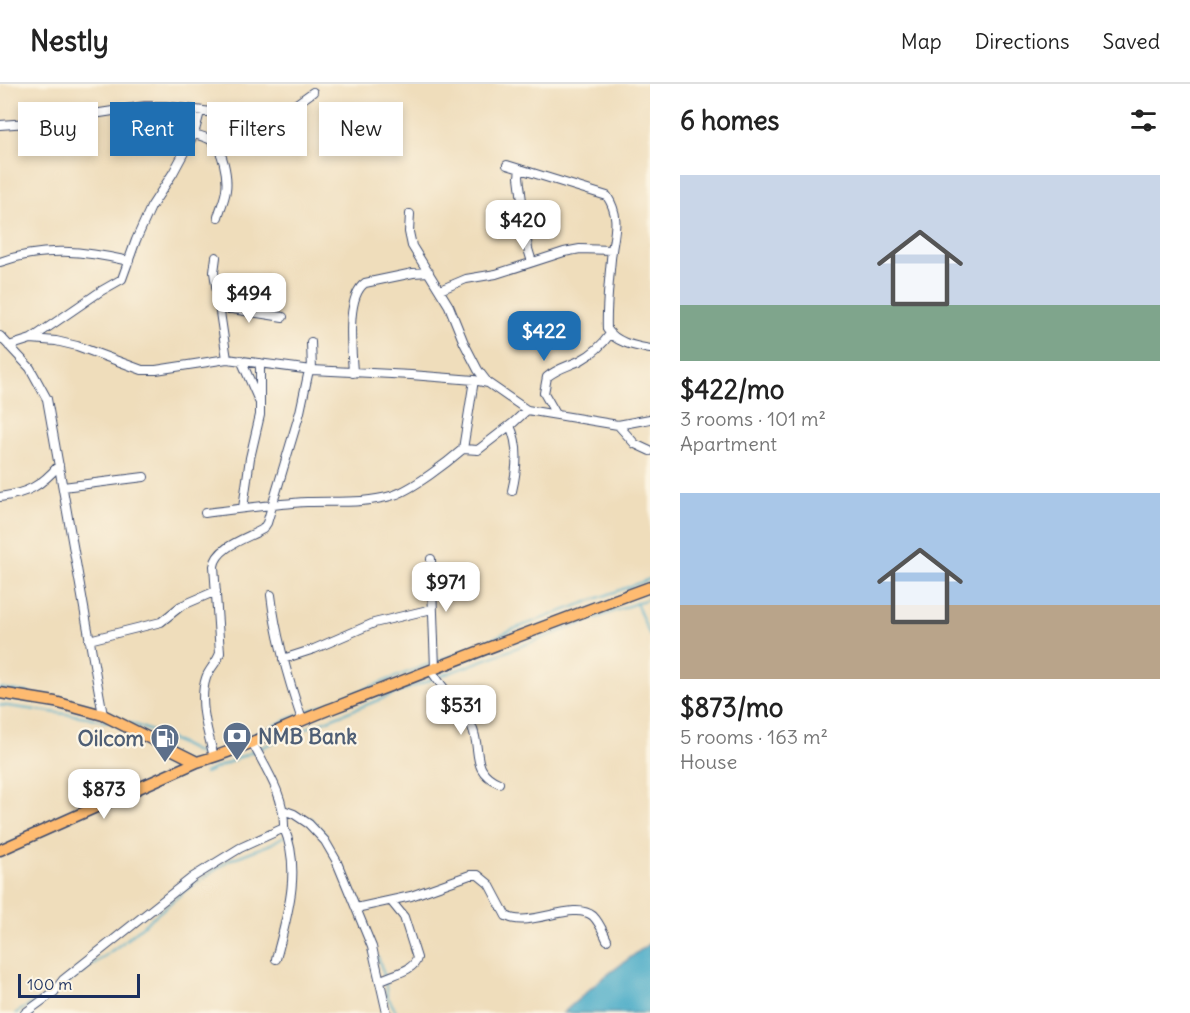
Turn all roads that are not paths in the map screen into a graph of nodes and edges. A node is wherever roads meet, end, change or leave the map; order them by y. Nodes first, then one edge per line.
1 (313, 92) dead end
2 (200, 112) junction
3 (0, 125) edge
4 (195, 130) edge
5 (195, 134) edge
6 (182, 156) edge
7 (507, 165) dead end
8 (520, 169) junction
9 (410, 214) dead end
10 (218, 218) dead end
11 (612, 250) junction
12 (216, 257) dead end
13 (129, 261) junction
14 (0, 262) edge
15 (531, 262) junction
16 (429, 272) junction
17 (440, 290) junction
18 (219, 307) junction
19 (283, 316) dead end
20 (610, 334) junction
21 (0, 336) edge
22 (31, 339) junction
23 (311, 342) dead end
24 (9, 346) junction
25 (650, 349) edge
26 (228, 359) junction
27 (241, 360) junction
28 (260, 363) junction
29 (310, 370) junction
30 (353, 373) junction
31 (474, 380) junction
32 (488, 383) junction
33 (261, 406) junction
34 (527, 410) junction
35 (556, 414) junction
36 (650, 419) edge
37 (618, 425) junction
38 (510, 426) junction
39 (464, 449) junction
40 (650, 451) edge
41 (59, 465) junction
42 (144, 477) dead end
43 (63, 487) junction
44 (512, 491) dead end
45 (0, 497) edge
46 (274, 505) junction
47 (243, 508) junction
48 (205, 513) dead end
49 (431, 559) dead end
50 (650, 587) edge
51 (216, 591) junction
52 (272, 595) dead end
53 (432, 609) junction
54 (88, 640) junction
55 (283, 659) junction
56 (433, 669) junction
57 (0, 693) edge
58 (104, 715) junction
59 (302, 720) junction
60 (252, 742) junction
61 (214, 757) junction
62 (197, 762) junction
63 (499, 783) dead end
64 (283, 810) junction
65 (284, 828) junction
66 (0, 850) edge
67 (391, 901) junction
68 (356, 908) junction
69 (607, 940) dead end
70 (276, 959) dead end
71 (381, 980) junction
72 (25, 1013) edge
73 (387, 1013) edge

1 - 2 street
2 - 3 street
2 - 4 street
5 - 10 street
6 - 13 street
7 - 8 street
8 - 11 street
8 - 15 street
9 - 16 street
11 - 15 street
11 - 20 street
12 - 18 street
13 - 14 street
13 - 22 street
15 - 17 street
16 - 17 street
16 - 30 street
17 - 32 street
18 - 19 street
18 - 26 street
20 - 25 street
20 - 35 street
21 - 24 street
22 - 24 street
22 - 26 street
23 - 29 street
24 - 41 street
26 - 27 street
27 - 28 street
27 - 33 street
28 - 29 street
28 - 33 street
29 - 30 street
29 - 46 street
30 - 31 street
31 - 32 street
31 - 39 street
32 - 34 street
33 - 47 street
34 - 35 street
34 - 38 street
35 - 37 street
36 - 37 street
37 - 40 street
38 - 39 street
38 - 44 street
39 - 46 street
41 - 43 street
41 - 45 street
42 - 43 street
43 - 54 street
46 - 47 street
46 - 51 street
47 - 48 street
49 - 53 street
50 - 56 main road
51 - 54 street
51 - 61 street
52 - 55 street
53 - 55 street
53 - 56 street
54 - 58 street
55 - 59 street
56 - 59 main road
56 - 63 street
57 - 58 main road
58 - 62 main road
59 - 60 main road
60 - 61 main road
60 - 64 street
61 - 62 main road
62 - 66 main road
64 - 65 street
64 - 68 street
65 - 70 street
65 - 72 street
67 - 68 street
67 - 69 street
67 - 71 street
68 - 71 street
71 - 73 street

